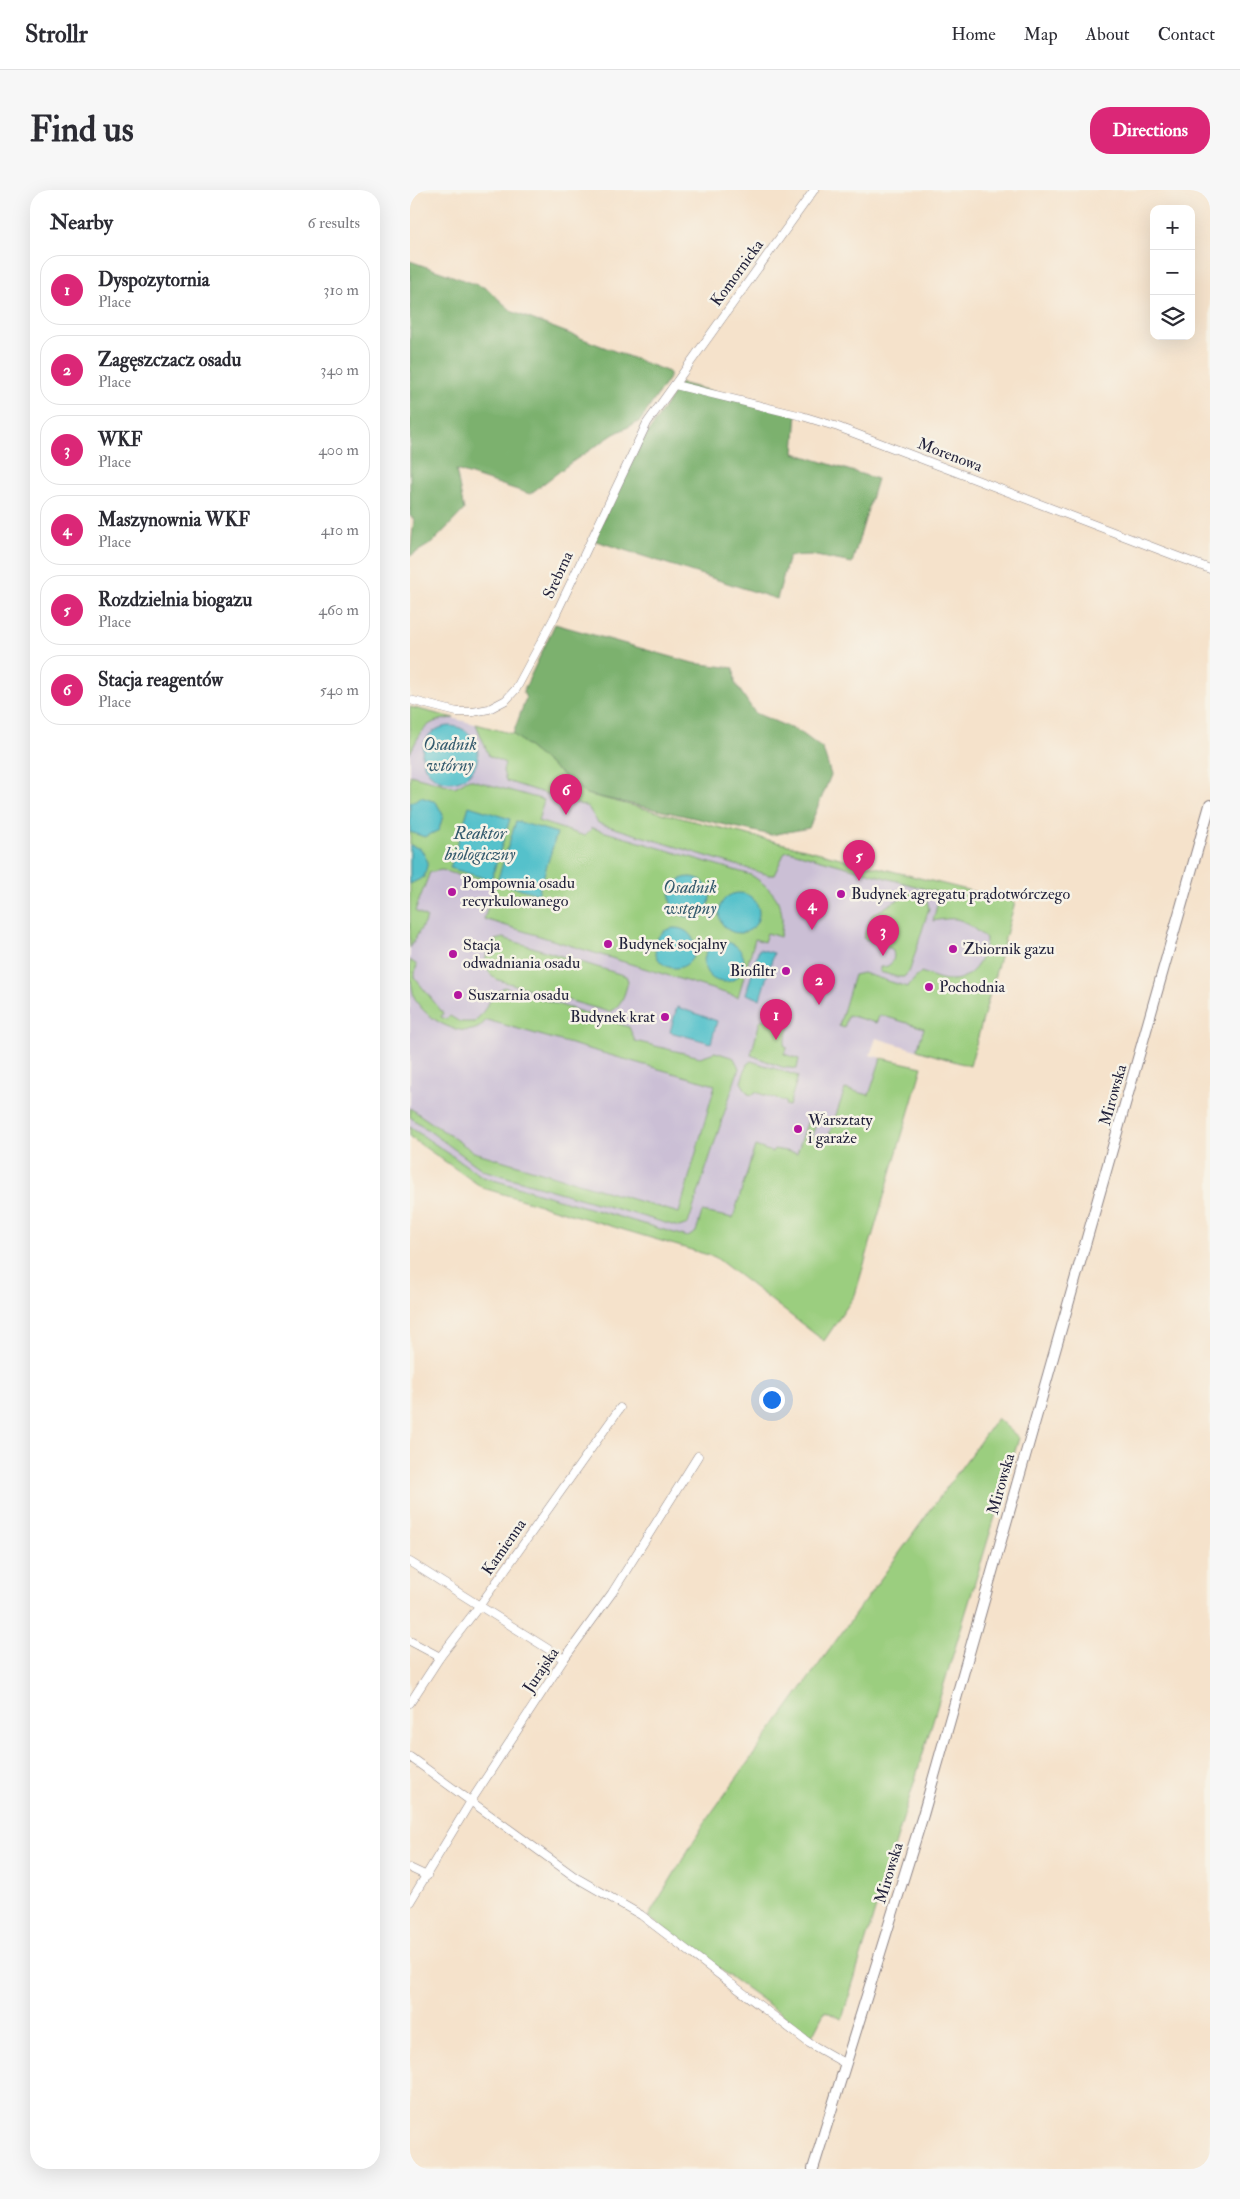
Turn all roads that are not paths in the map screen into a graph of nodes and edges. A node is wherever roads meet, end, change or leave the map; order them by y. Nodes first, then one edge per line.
1 (814, 190) edge
2 (683, 372) joint
3 (676, 384) junction
4 (1210, 570) edge
5 (410, 700) edge
6 (1210, 805) edge
7 (620, 1408) dead end
8 (698, 1456) dead end
9 (410, 1562) edge
10 (480, 1606) junction
11 (410, 1641) edge
12 (440, 1657) junction
13 (564, 1659) junction
14 (410, 1703) edge
15 (410, 1757) edge
16 (471, 1801) junction
17 (410, 1868) edge
18 (427, 1876) junction
19 (410, 1902) edge
20 (846, 2064) junction
21 (813, 2169) edge

1 - 2 street, Komornicka
2 - 3 street, Srebrna
3 - 4 street, Morenowa
3 - 5 street, Srebrna
6 - 20 street, Mirowska
7 - 10 street, Kamienna
8 - 13 street, Jurajska
9 - 10 street
10 - 12 street, Kamienna
10 - 13 street
11 - 12 street
12 - 14 street, Kamienna
13 - 16 street, Jurajska
15 - 16 street
16 - 18 street, Jurajska
16 - 20 street
17 - 18 street
18 - 19 street, Jurajska
20 - 21 street, Mirowska

